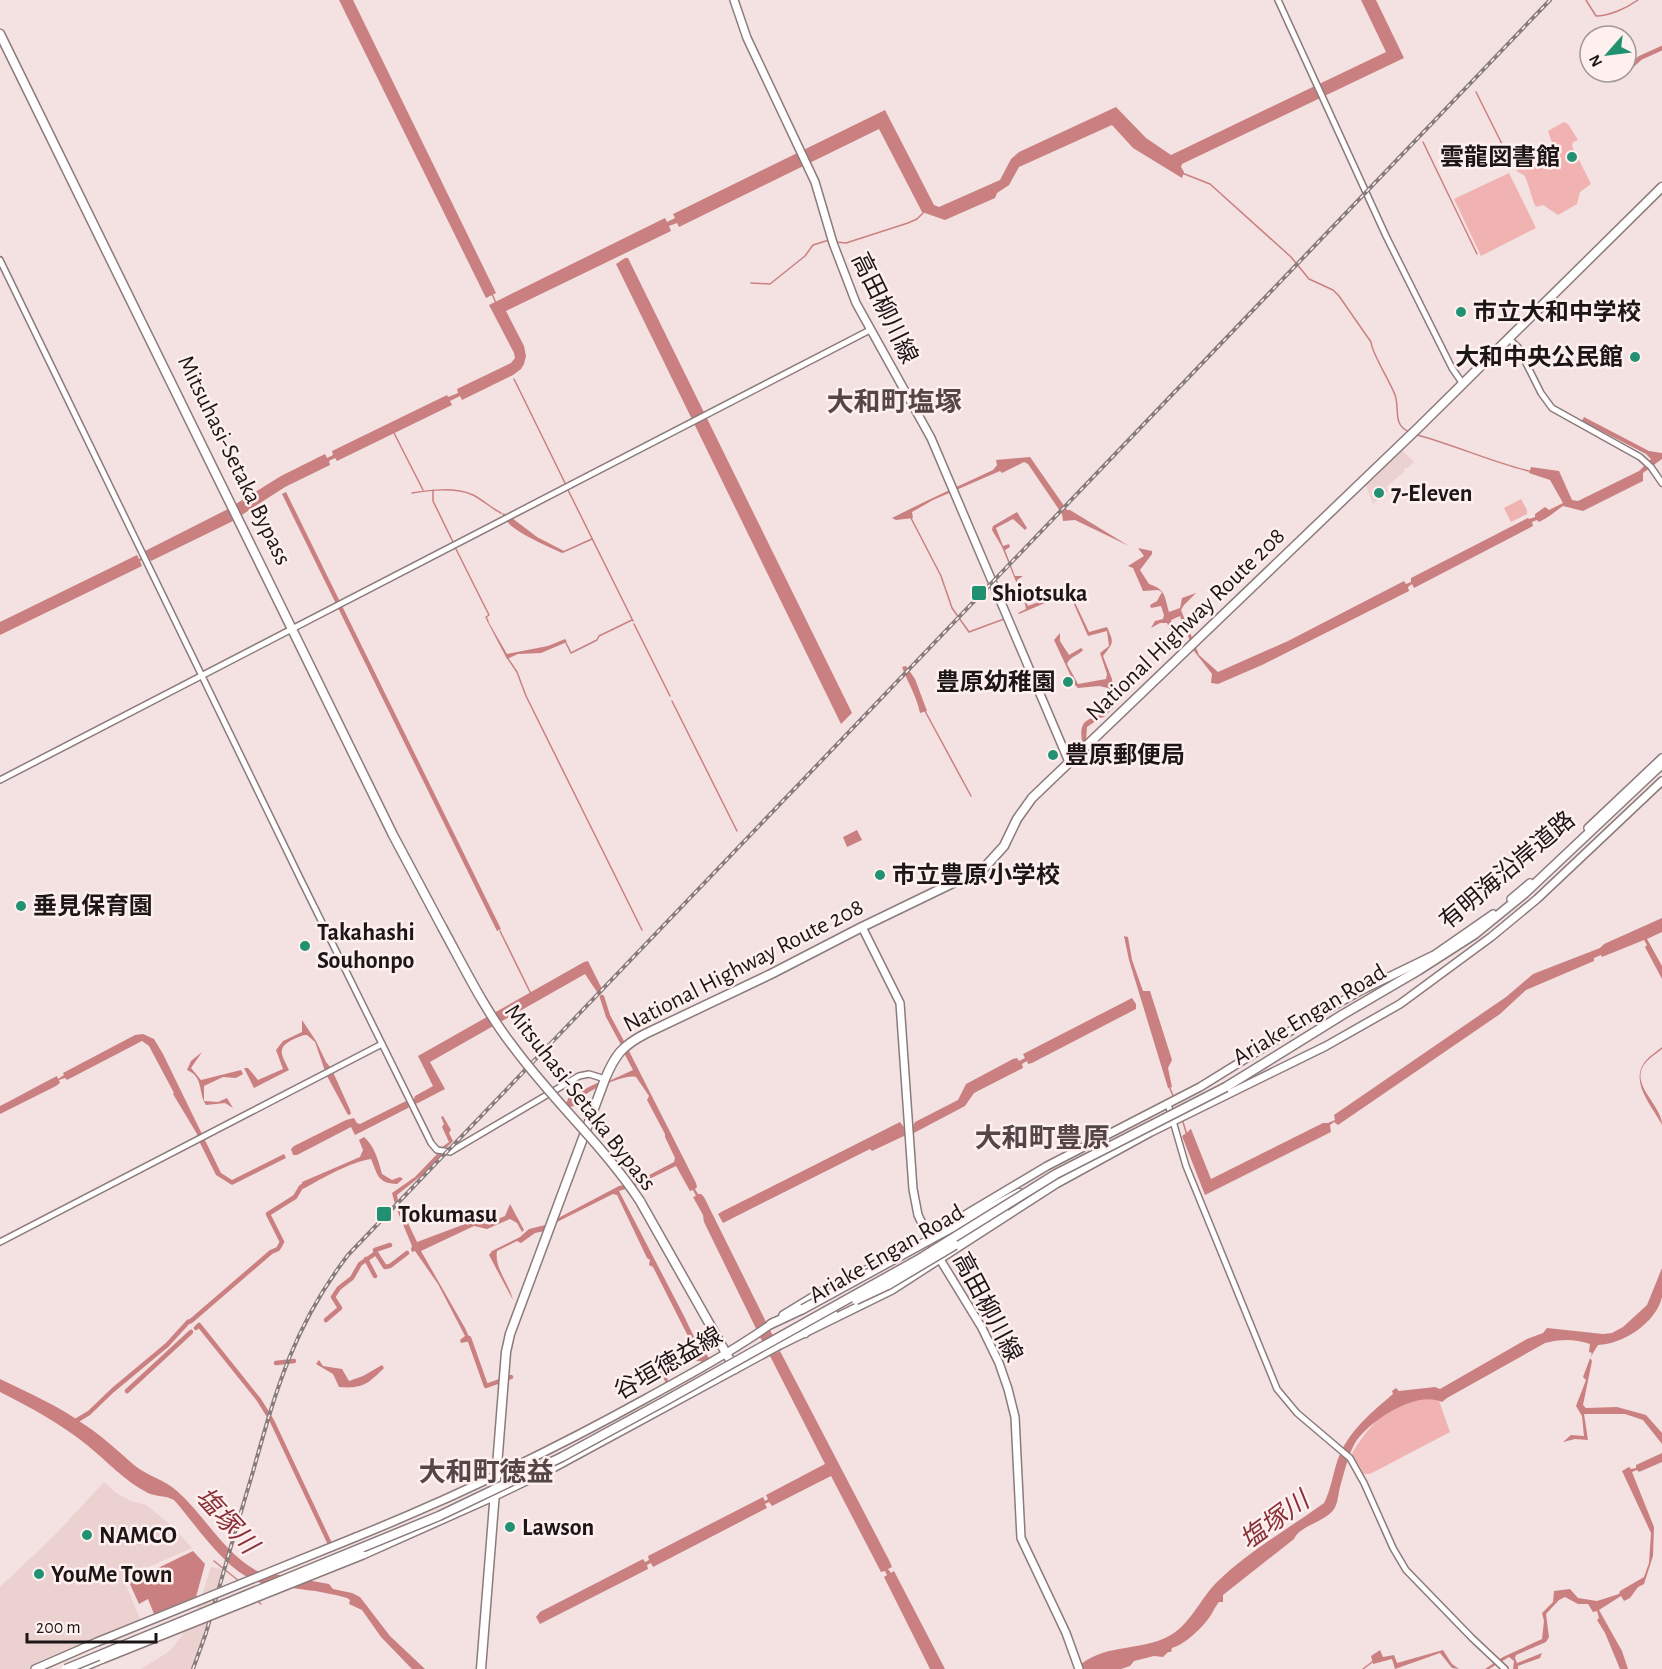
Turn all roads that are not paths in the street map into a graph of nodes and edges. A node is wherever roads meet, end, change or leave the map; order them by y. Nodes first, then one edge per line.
1 (734, 0) edge
2 (1278, 0) edge
3 (0, 26) edge
4 (0, 34) edge
5 (1662, 188) edge
6 (0, 260) edge
7 (870, 330) junction
8 (1509, 339) junction
9 (1463, 384) junction
10 (1662, 483) edge
11 (233, 505) junction
12 (294, 629) junction
13 (202, 677) junction
14 (1662, 758) edge
15 (1069, 762) junction
16 (1662, 764) edge
17 (0, 780) edge
18 (1662, 780) edge
19 (862, 927) junction
20 (382, 1044) junction
21 (605, 1079) junction
22 (1232, 1089) junction
23 (1168, 1104) junction
24 (1172, 1122) junction
25 (1056, 1174) junction
26 (928, 1236) junction
27 (0, 1242) edge
28 (940, 1261) junction
29 (771, 1324) junction
30 (805, 1333) junction
31 (726, 1354) junction
32 (734, 1366) junction
33 (583, 1434) junction
34 (551, 1449) junction
35 (590, 1449) junction
36 (555, 1467) junction
37 (496, 1476) junction
38 (493, 1497) junction
39 (432, 1507) junction
40 (429, 1526) junction
41 (35, 1669) edge
42 (66, 1669) edge
43 (79, 1669) edge
44 (481, 1669) edge
45 (1079, 1669) edge
46 (1505, 1669) edge

1 - 7 main road, 高田柳川線
2 - 9 street
3 - 11 highway, Mitsuhasi-Setaka Bypass
4 - 11 highway, Mitsuhasi-Setaka Bypass
5 - 8 highway, National Highway Route 208
6 - 13 street
7 - 12 street
7 - 15 main road, 高田柳川線
8 - 9 highway, National Highway Route 208
8 - 10 street
9 - 15 highway, National Highway Route 208
11 - 12 highway, Mitsuhasi-Setaka Bypass
12 - 13 street
12 - 31 highway, Mitsuhasi-Setaka Bypass, bridge
13 - 17 street
13 - 20 street
14 - 23 main road, 有明海沿岸道路
15 - 19 highway, National Highway Route 208
16 - 22 highway, Ariake Engan Road
18 - 22 main road, 有明海沿岸道路
19 - 21 highway, National Highway Route 208
19 - 26 main road, 高田柳川線
20 - 21 street
20 - 27 street
21 - 37 highway, National Highway Route 208
22 - 24 main road, 有明海沿岸道路
22 - 25 highway, Ariake Engan Road, bridge
23 - 24 street
23 - 26 main road, 有明海沿岸道路
24 - 28 main road, 有明海沿岸道路
24 - 46 street
25 - 29 highway, bridge
25 - 30 highway, bridge
25 - 32 highway, Ariake Engan Road, bridge
26 - 28 main road, 高田柳川線
26 - 29 main road
28 - 30 main road
28 - 45 main road, 高田柳川線
29 - 31 main road, 谷垣徳益線
30 - 32 main road, 谷垣徳益線
31 - 32 highway, Mitsuhasi-Setaka Bypass
31 - 33 main road, 谷垣徳益線
32 - 35 main road, 谷垣徳益線
32 - 42 highway, Ariake Engan Road, bridge
33 - 34 main road, 谷垣徳益線
33 - 35 main road
34 - 36 main road
34 - 37 main road, 谷垣徳益線
35 - 36 main road, 谷垣徳益線
36 - 38 main road, 谷垣徳益線
37 - 38 highway, National Highway Route 208
37 - 39 main road, 谷垣徳益線
38 - 40 main road, 谷垣徳益線
38 - 44 highway, National Highway Route 208
39 - 40 main road
39 - 41 main road, 谷垣徳益線, bridge
40 - 43 main road, 谷垣徳益線, bridge

